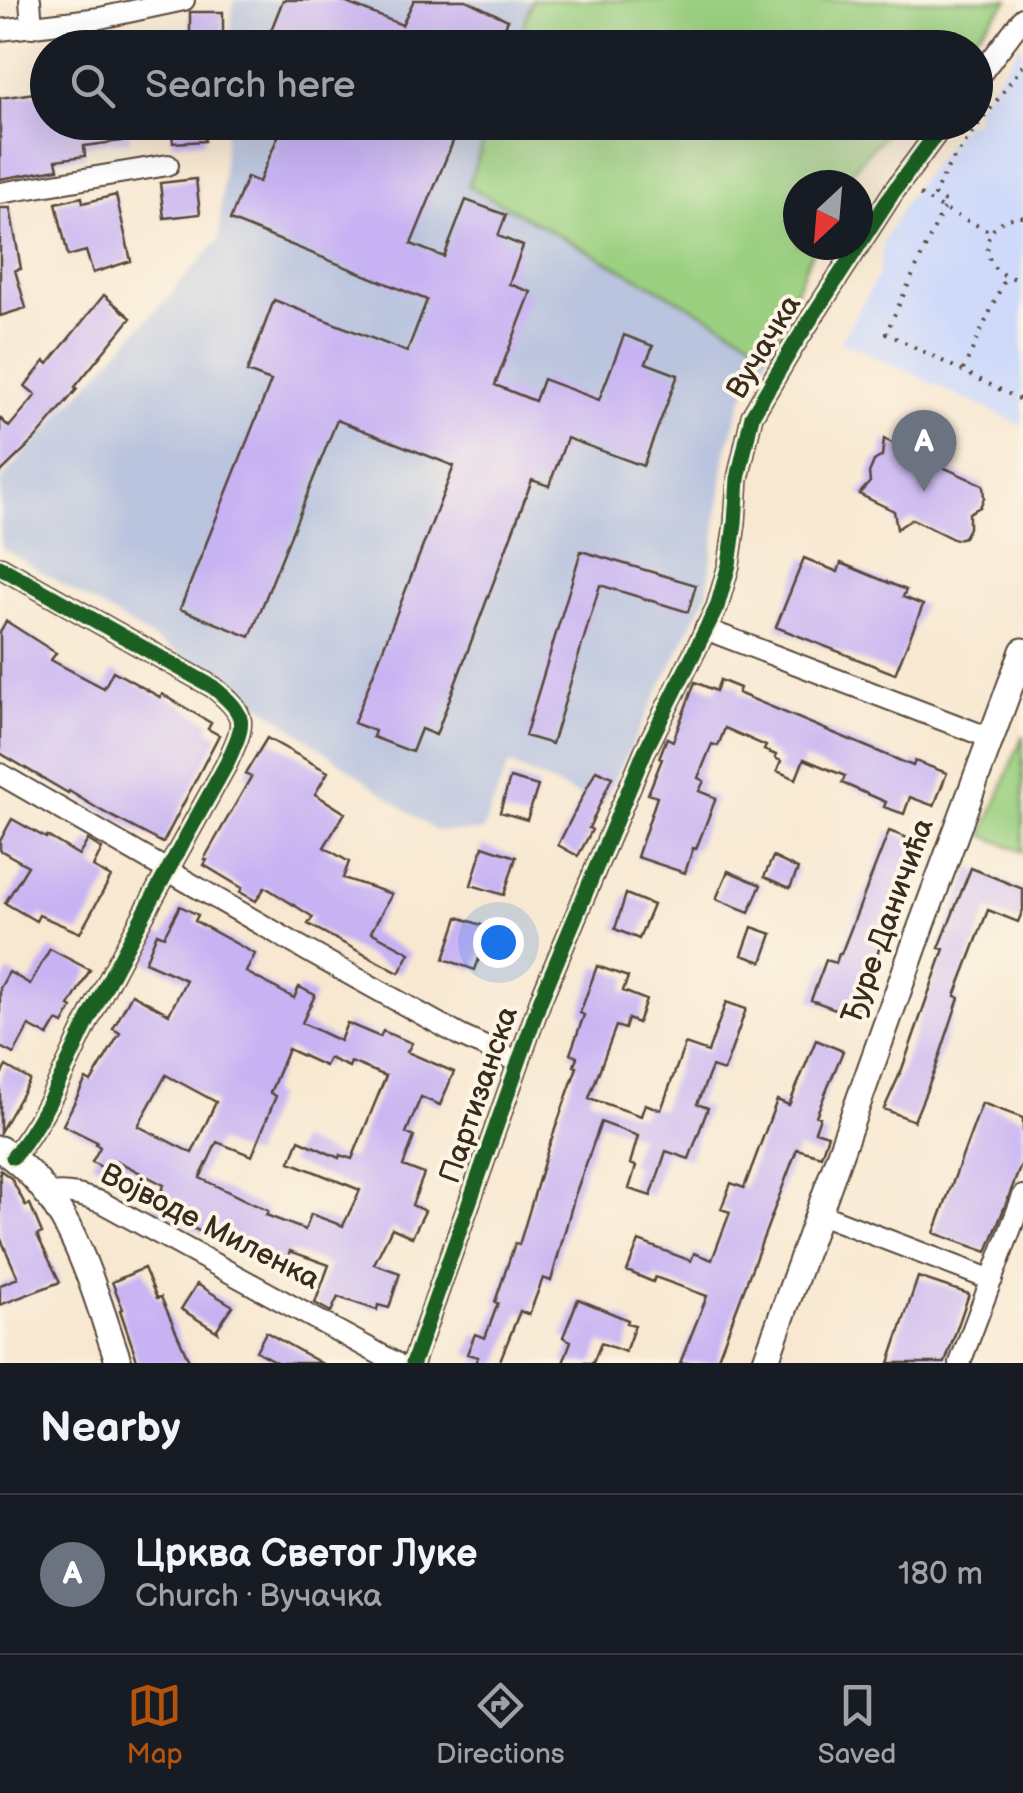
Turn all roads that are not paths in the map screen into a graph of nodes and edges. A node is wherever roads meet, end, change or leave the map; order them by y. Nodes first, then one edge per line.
1 (30, 0) edge
2 (184, 0) edge
3 (1023, 18) edge
4 (32, 27) junction
5 (0, 30) edge
6 (993, 58) edge
7 (931, 140) edge
8 (168, 165) dead end
9 (0, 193) edge
10 (0, 568) edge
11 (705, 629) junction
12 (1023, 652) edge
13 (990, 738) junction
14 (0, 774) edge
15 (168, 871) junction
16 (518, 1062) junction
17 (7, 1153) edge
18 (50, 1194) junction
19 (1023, 1196) edge
20 (817, 1213) junction
21 (992, 1280) junction
22 (119, 1363) edge
23 (396, 1363) edge
24 (414, 1363) edge
25 (765, 1363) edge
26 (960, 1363) edge

1 - 4 street
2 - 4 street
3 - 6 street
4 - 5 street
7 - 11 street, Вучачка
8 - 9 street
10 - 15 street
11 - 13 street
11 - 16 street, Партизанска
12 - 13 street, Ђуре Даничића
13 - 20 street, Ђуре Даничића
14 - 15 street
15 - 16 street
15 - 17 street
16 - 24 street, Партизанска
17 - 18 street, Војводе Миленка
18 - 22 street
18 - 23 street, Војводе Миленка
19 - 21 street
20 - 21 street
20 - 25 street, Ђуре Даничића
21 - 26 street

